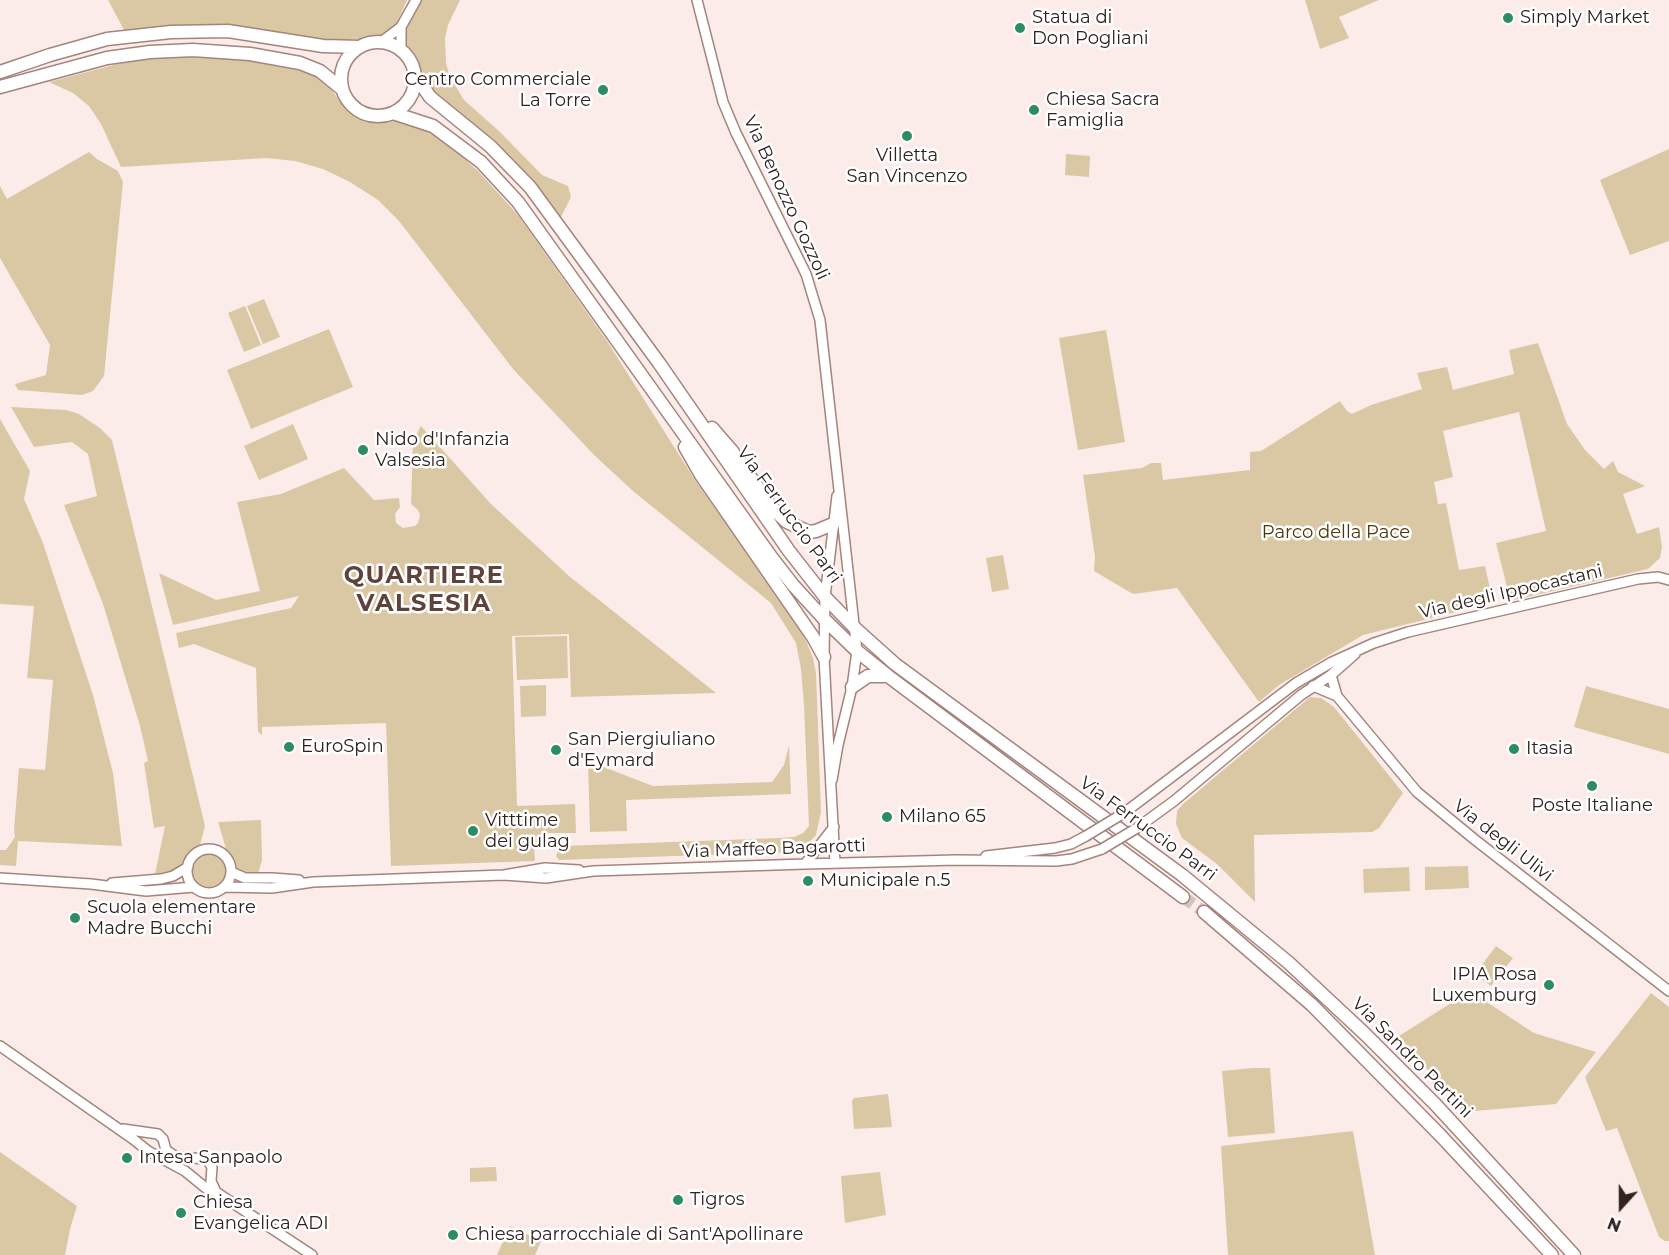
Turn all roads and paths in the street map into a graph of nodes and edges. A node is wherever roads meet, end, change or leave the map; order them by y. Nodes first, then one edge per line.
1 (416, 0) edge
2 (696, 0) edge
3 (400, 27) junction
4 (381, 42) junction
5 (360, 47) junction
6 (401, 50) junction
7 (0, 72) edge
8 (415, 75) junction
9 (0, 87) edge
10 (342, 89) junction
11 (393, 113) junction
12 (659, 363) junction
13 (658, 399) junction
14 (839, 485) junction
15 (832, 524) junction
16 (1669, 580) edge
17 (825, 597) junction
18 (825, 620) junction
19 (856, 629) junction
20 (1362, 649) junction
21 (857, 651) junction
22 (824, 657) junction
23 (1317, 670) junction
24 (1331, 675) junction
25 (888, 676) junction
26 (1314, 686) junction
27 (852, 687) junction
28 (1337, 696) junction
29 (832, 780) junction
30 (834, 827) junction
31 (956, 860) junction
32 (835, 863) junction
33 (805, 864) junction
34 (188, 867) junction
35 (231, 872) junction
36 (0, 878) edge
37 (313, 882) junction
38 (91, 884) junction
39 (194, 887) junction
40 (224, 887) junction
41 (1183, 897) tunnel mouth
42 (1213, 898) joint
43 (1204, 912) tunnel mouth
44 (1669, 991) edge
45 (0, 1046) edge
46 (118, 1128) junction
47 (150, 1134) junction
48 (164, 1144) junction
49 (147, 1150) junction
50 (198, 1158) junction
51 (212, 1173) junction
52 (193, 1178) junction
53 (216, 1192) junction
54 (312, 1255) edge
55 (1552, 1255) edge
56 (1574, 1255) edge

1 - 3 street
2 - 14 street, Via Benozzo Gozzoli
3 - 4 street
3 - 6 street
4 - 5 main road
4 - 6 main road
5 - 7 main road
5 - 10 main road
6 - 8 main road, Via Ferruccio Parri
8 - 11 main road
8 - 12 main road, Via Ferruccio Parri
9 - 10 main road, Via Ferruccio Parri
10 - 11 main road, Via Ferruccio Parri
11 - 13 main road, Via Ferruccio Parri
12 - 15 main road
12 - 17 main road, Via Ferruccio Parri
13 - 18 main road, Via Ferruccio Parri
13 - 22 main road
14 - 15 street, Via Benozzo Gozzoli
14 - 19 street, Via Benozzo Gozzoli
15 - 17 street, Via Benozzo Gozzoli
16 - 20 street, Via degli Ippocastani
17 - 18 street, Via Benozzo Gozzoli
17 - 19 main road, Via Ferruccio Parri
18 - 21 main road, Via Ferruccio Parri
18 - 22 street, Via Benozzo Gozzoli
19 - 21 street, Via Benozzo Gozzoli
19 - 42 main road, Via Ferruccio Parri
20 - 23 street, Via degli Ippocastani
20 - 24 street
21 - 25 main road, Via Ferruccio Parri
21 - 27 street, Via Benozzo Gozzoli
22 - 29 street, Via Benozzo Gozzoli
23 - 24 street
23 - 26 street
23 - 31 street, Via degli Ippocastani, bridge
24 - 26 street
24 - 28 street, Via degli Ulivi
25 - 27 main road
25 - 41 main road, Via Ferruccio Parri
26 - 28 street, Via degli Ulivi
26 - 31 street, bridge
27 - 29 street, Via Benozzo Gozzoli
28 - 44 street, Via degli Ulivi
29 - 30 street, Via Benozzo Gozzoli
30 - 32 street, Via Benozzo Gozzoli
30 - 33 street
31 - 32 street, Via Maffeo Bagarotti
32 - 33 street, Via Maffeo Bagarotti
33 - 37 street, Via Maffeo Bagarotti
34 - 35 street
34 - 38 street
34 - 39 street
35 - 37 street, Via Maffeo Bagarotti
35 - 40 street
36 - 38 street
37 - 40 street, Via Maffeo Bagarotti
38 - 39 street, Via Maffeo Bagarotti
39 - 40 street, Via Maffeo Bagarotti
42 - 56 main road, Via Sandro Pertini
43 - 55 main road, Via Sandro Pertini
45 - 46 street
46 - 47 street
46 - 49 street
47 - 48 street
47 - 49 street
48 - 49 street
48 - 50 street
49 - 52 street
50 - 51 street
50 - 52 street
51 - 52 street
51 - 53 street
52 - 53 street
53 - 54 street

